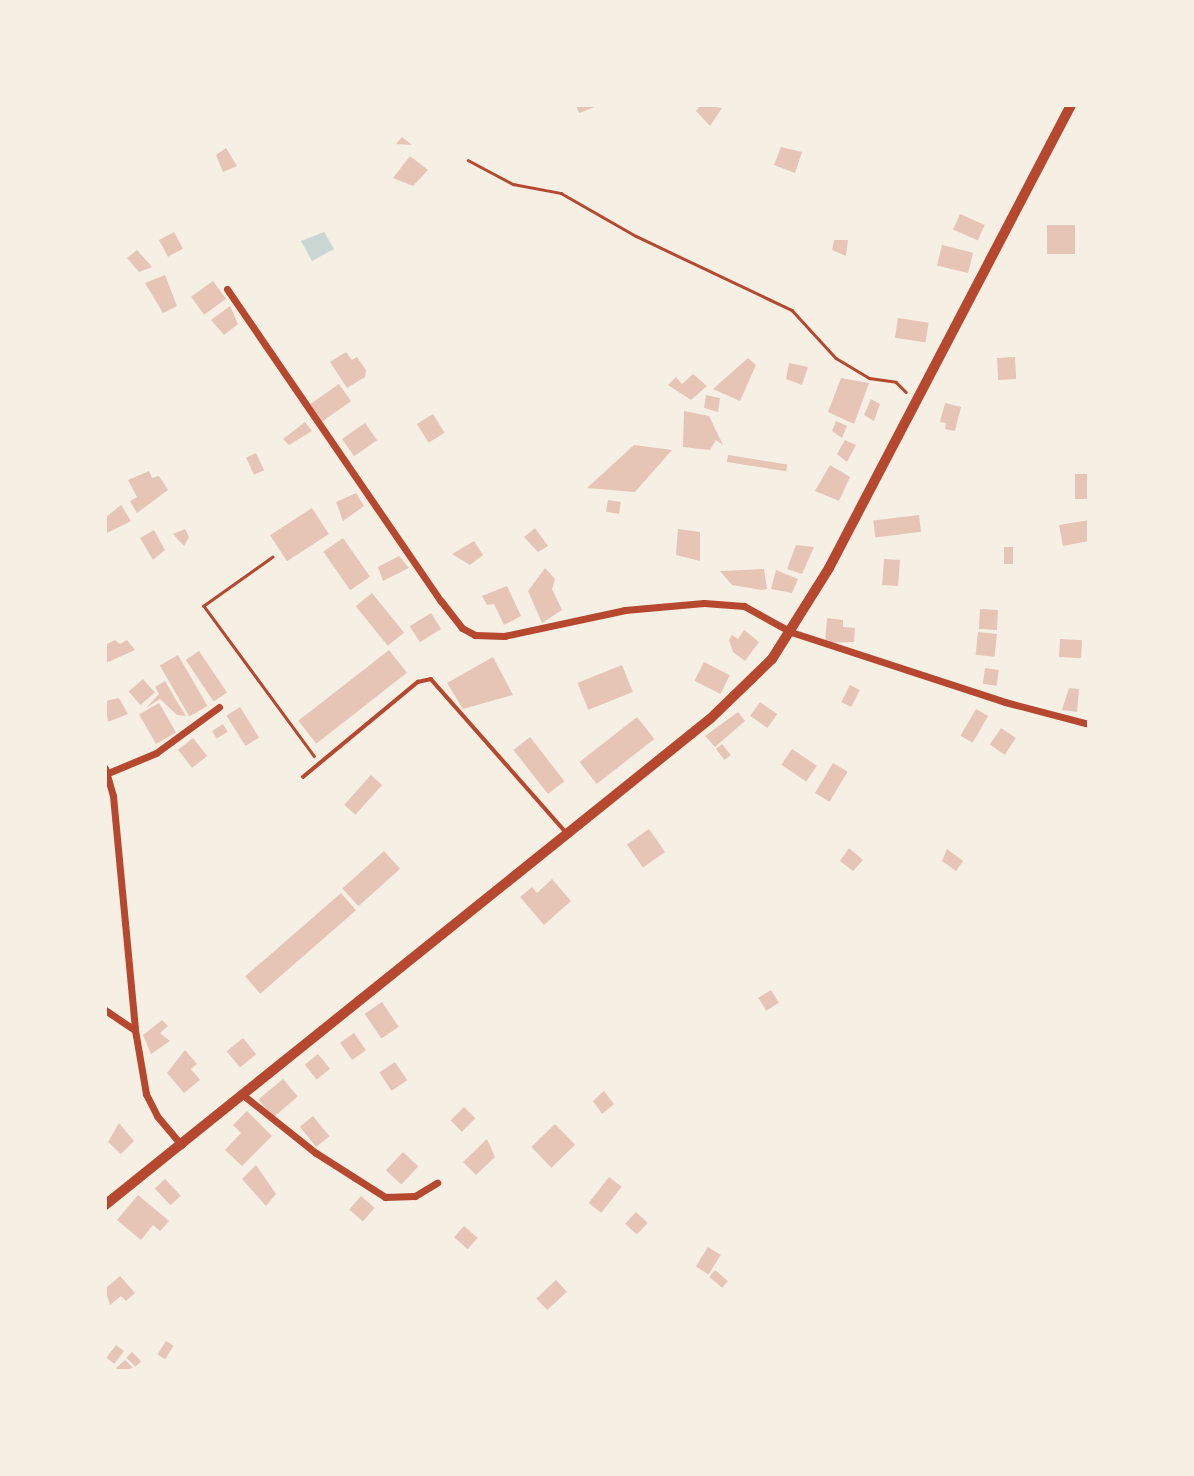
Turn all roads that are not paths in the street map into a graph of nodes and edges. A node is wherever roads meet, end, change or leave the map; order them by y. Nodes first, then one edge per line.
1 (1071, 105) edge
2 (227, 289) dead end
3 (791, 632) junction
4 (219, 707) dead end
5 (1089, 724) edge
6 (106, 770) edge
7 (303, 777) dead end
8 (568, 835) junction
9 (105, 1010) edge
10 (135, 1030) junction
11 (243, 1095) junction
12 (181, 1145) junction
13 (437, 1183) dead end
14 (105, 1205) edge

1 - 3 street
2 - 3 street
3 - 5 street
3 - 8 street
4 - 6 street
6 - 10 street
7 - 8 lane
8 - 11 street
9 - 10 street
10 - 12 street
11 - 12 street
11 - 13 street
12 - 14 street

